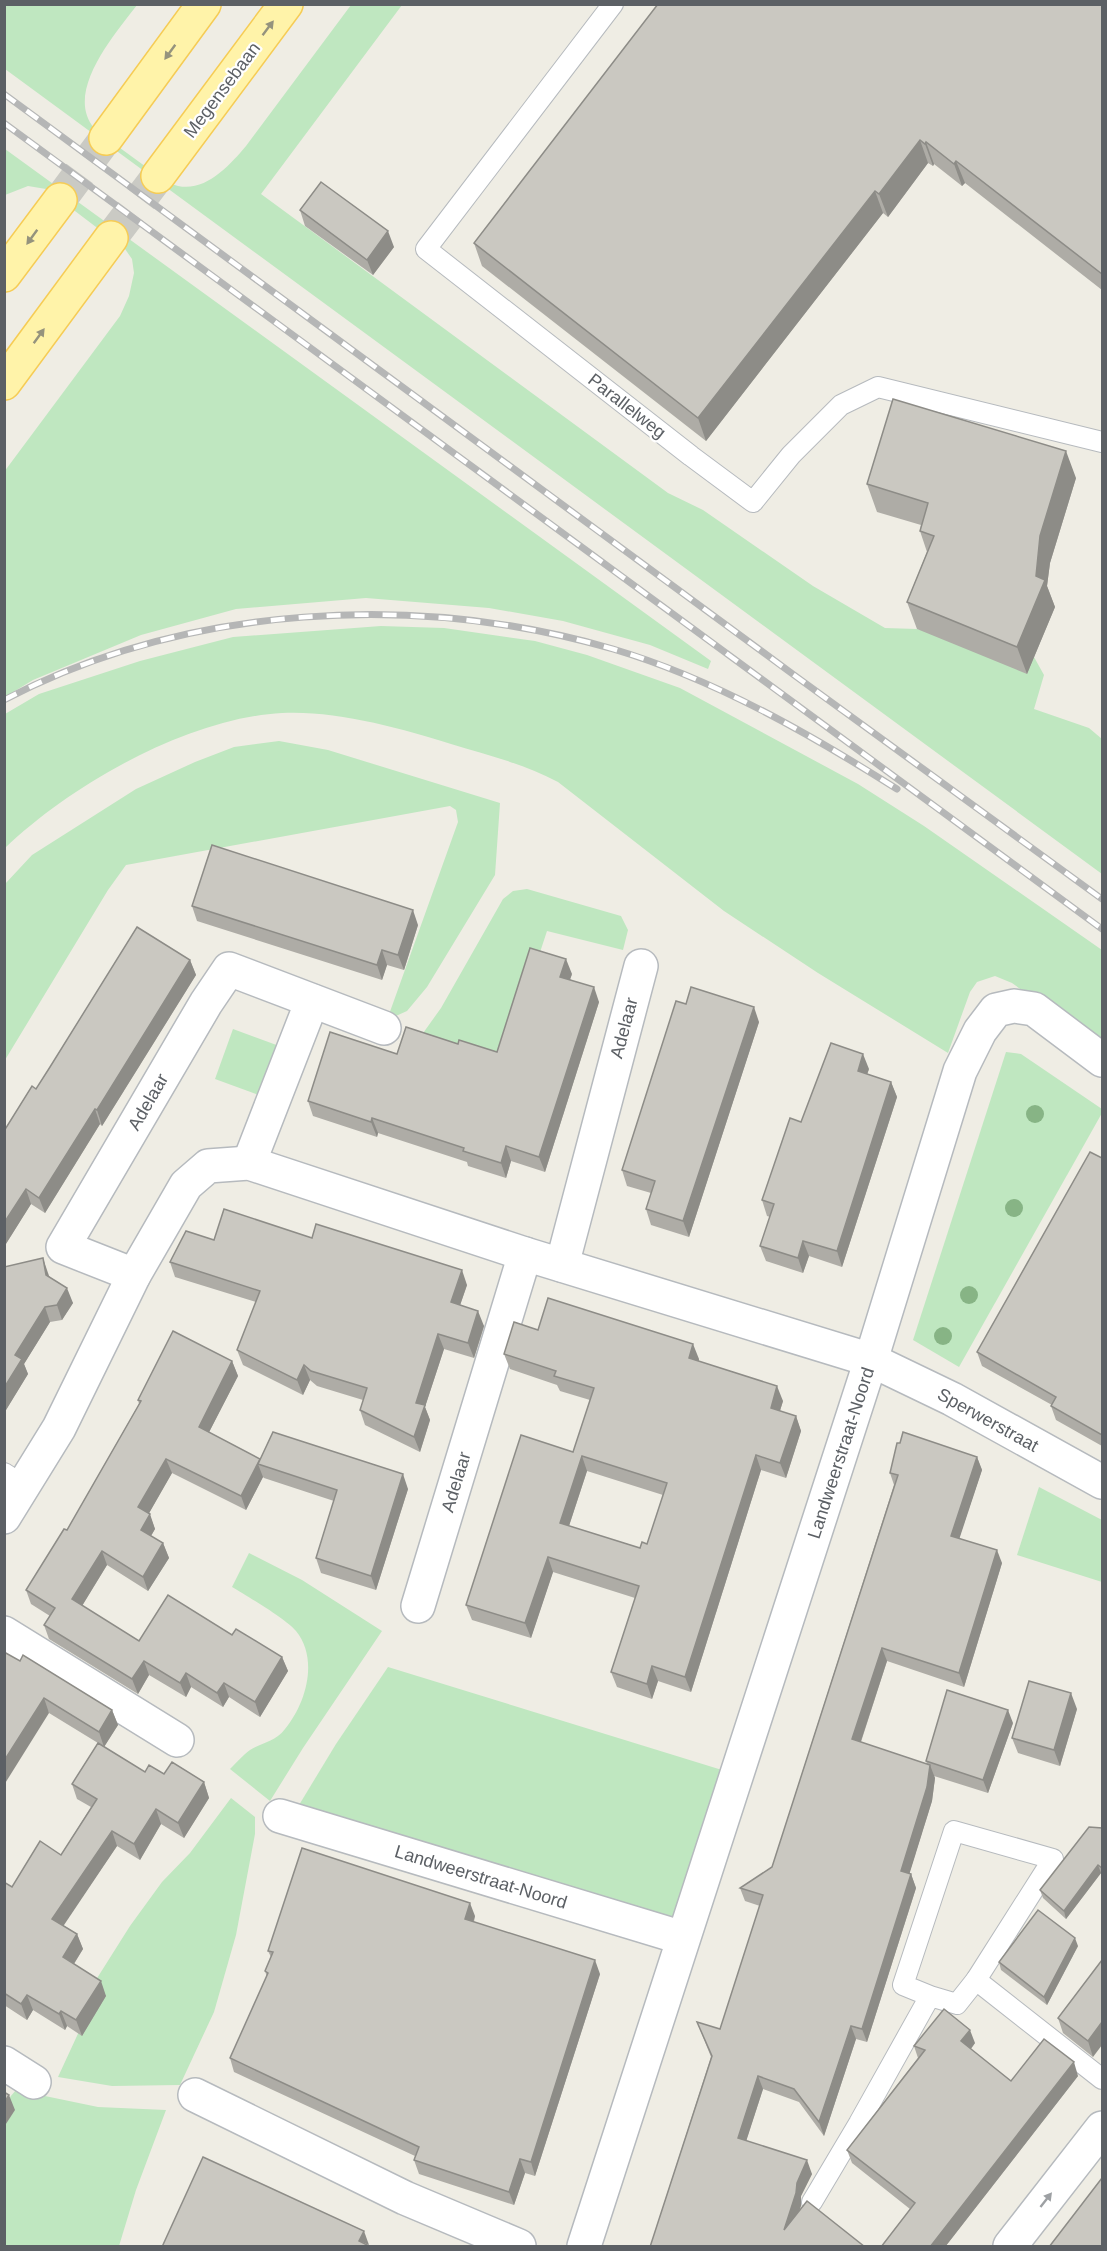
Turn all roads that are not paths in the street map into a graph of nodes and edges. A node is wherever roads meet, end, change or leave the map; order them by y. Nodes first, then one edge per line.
1 (204, 4) edge
2 (286, 4) edge
3 (613, 4) edge
4 (106, 138) tunnel mouth
5 (158, 176) tunnel mouth
6 (60, 200) tunnel mouth
7 (111, 238) tunnel mouth
8 (4, 275) edge
9 (4, 383) edge
10 (1102, 441) edge
11 (641, 966) dead end
12 (312, 1001) junction
13 (384, 1028) dead end
14 (1102, 1060) edge
15 (249, 1163) junction
16 (525, 1254) junction
17 (562, 1265) junction
18 (134, 1275) junction
19 (871, 1360) junction
20 (14, 1479) edge
21 (1102, 1482) edge
22 (4, 1517) edge
23 (418, 1606) dead end
24 (4, 1633) edge
25 (177, 1740) dead end
26 (280, 1816) dead end
27 (683, 1938) junction
28 (976, 1980) junction
29 (930, 1996) junction
30 (4, 2063) edge
31 (1102, 2079) edge
32 (34, 2082) dead end
33 (195, 2095) dead end
34 (1102, 2128) edge
35 (812, 2202) edge
36 (519, 2247) edge
37 (584, 2247) edge
38 (1010, 2247) edge

1 -> 4 main road
5 -> 2 main road, Megensebaan
3 - 10 lane, Parallelweg
6 -> 8 main road
9 -> 7 main road
11 - 17 street, Adelaar
12 - 13 street, Adelaar
12 - 15 street
12 - 18 street, Adelaar
14 - 19 street, Landweerstraat-Noord
15 - 16 street
15 - 18 street
16 - 17 street
16 - 23 street, Adelaar
17 - 19 street
18 - 20 street
19 - 21 street, Sperwerstraat
19 - 27 street, Landweerstraat-Noord
20 - 22 street
24 - 25 street
26 - 27 street, Landweerstraat-Noord
27 - 37 street, Landweerstraat-Noord
28 - 29 lane
28 - 29 lane
28 - 31 lane
29 - 35 lane
30 - 32 street
33 - 36 street
38 -> 34 street

